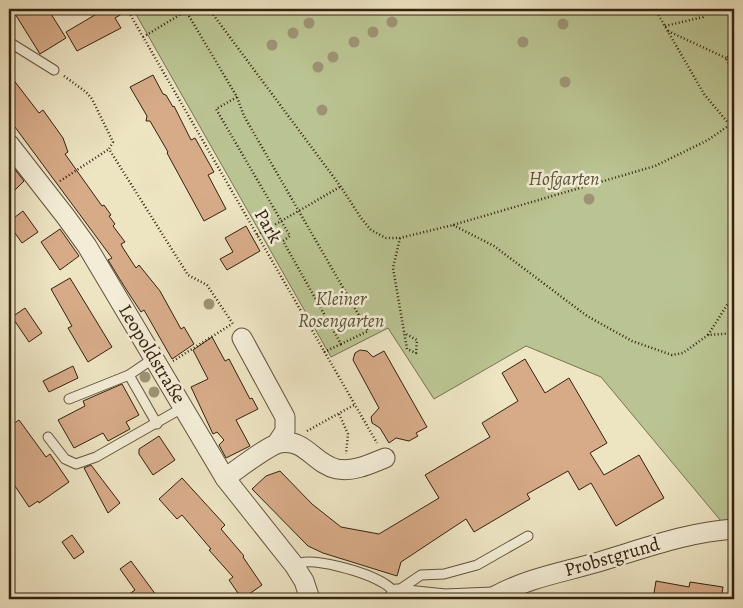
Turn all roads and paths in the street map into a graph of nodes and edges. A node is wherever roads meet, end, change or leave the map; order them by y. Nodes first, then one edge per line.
1 (127, 9) edge
2 (176, 9) edge
3 (193, 9) edge
4 (232, 9) edge
5 (655, 9) edge
6 (704, 9) edge
7 (210, 10) edge
8 (188, 14) junction
9 (179, 15) junction
10 (665, 26) junction
11 (667, 30) junction
12 (143, 37) junction
13 (9, 42) edge
14 (734, 53) edge
15 (726, 58) junction
16 (54, 70) joint
17 (734, 76) edge
18 (238, 98) junction
19 (734, 122) edge
20 (730, 126) junction
21 (734, 130) edge
22 (9, 144) edge
23 (109, 149) junction
24 (340, 187) junction
25 (46, 190) junction
26 (299, 212) junction
27 (281, 221) junction
28 (453, 224) junction
29 (257, 235) junction
30 (400, 238) junction
31 (734, 294) edge
32 (237, 331) junction
33 (404, 333) junction
34 (734, 333) edge
35 (708, 335) junction
36 (341, 344) junction
37 (324, 352) junction
38 (158, 363) junction
39 (129, 374) junction
40 (69, 399) dead end
41 (354, 405) junction
42 (184, 406) junction
43 (339, 414) junction
44 (157, 424) junction
45 (48, 437) dead end
46 (283, 442) junction
47 (385, 458) joint
48 (340, 469) junction
49 (225, 478) junction
50 (734, 530) edge
51 (528, 536) dead end
52 (294, 565) junction
53 (396, 597) edge
54 (493, 597) junction
55 (310, 599) edge
56 (518, 599) edge

1 - 12 path, Park
2 - 9 path
3 - 8 path
4 - 7 path
5 - 10 path
6 - 10 path
7 - 24 path
8 - 9 path
8 - 18 path
9 - 12 path
10 - 11 path
11 - 15 path
11 - 20 path
12 - 29 path, Park
13 - 16 lane
14 - 15 path
15 - 17 path
16 - 23 path
18 - 26 path
18 - 27 path
19 - 20 path
20 - 21 path
20 - 28 path
22 - 25 street, Leopoldstraße
23 - 25 path
23 - 32 path
24 - 26 path
24 - 30 path
25 - 38 street, Leopoldstraße
26 - 27 path
26 - 36 path
27 - 29 path
27 - 36 path
28 - 30 path
28 - 35 path
29 - 37 path, Park
30 - 33 path
31 - 35 path
32 - 38 path
32 - 46 street
33 - 33 path
34 - 35 path
36 - 37 path
37 - 41 path, Park
38 - 39 lane
38 - 42 street, Leopoldstraße
39 - 40 lane
39 - 44 lane
41 - 43 path
41 - 47 path, Park
42 - 44 lane
42 - 49 street, Leopoldstraße
43 - 46 path
43 - 48 path
44 - 45 lane
46 - 48 street
46 - 49 street
47 - 48 street
49 - 52 street, Leopoldstraße
50 - 54 street, Probstgrund
51 - 53 lane
52 - 53 lane
52 - 55 street, Leopoldstraße
53 - 54 street
54 - 56 street

